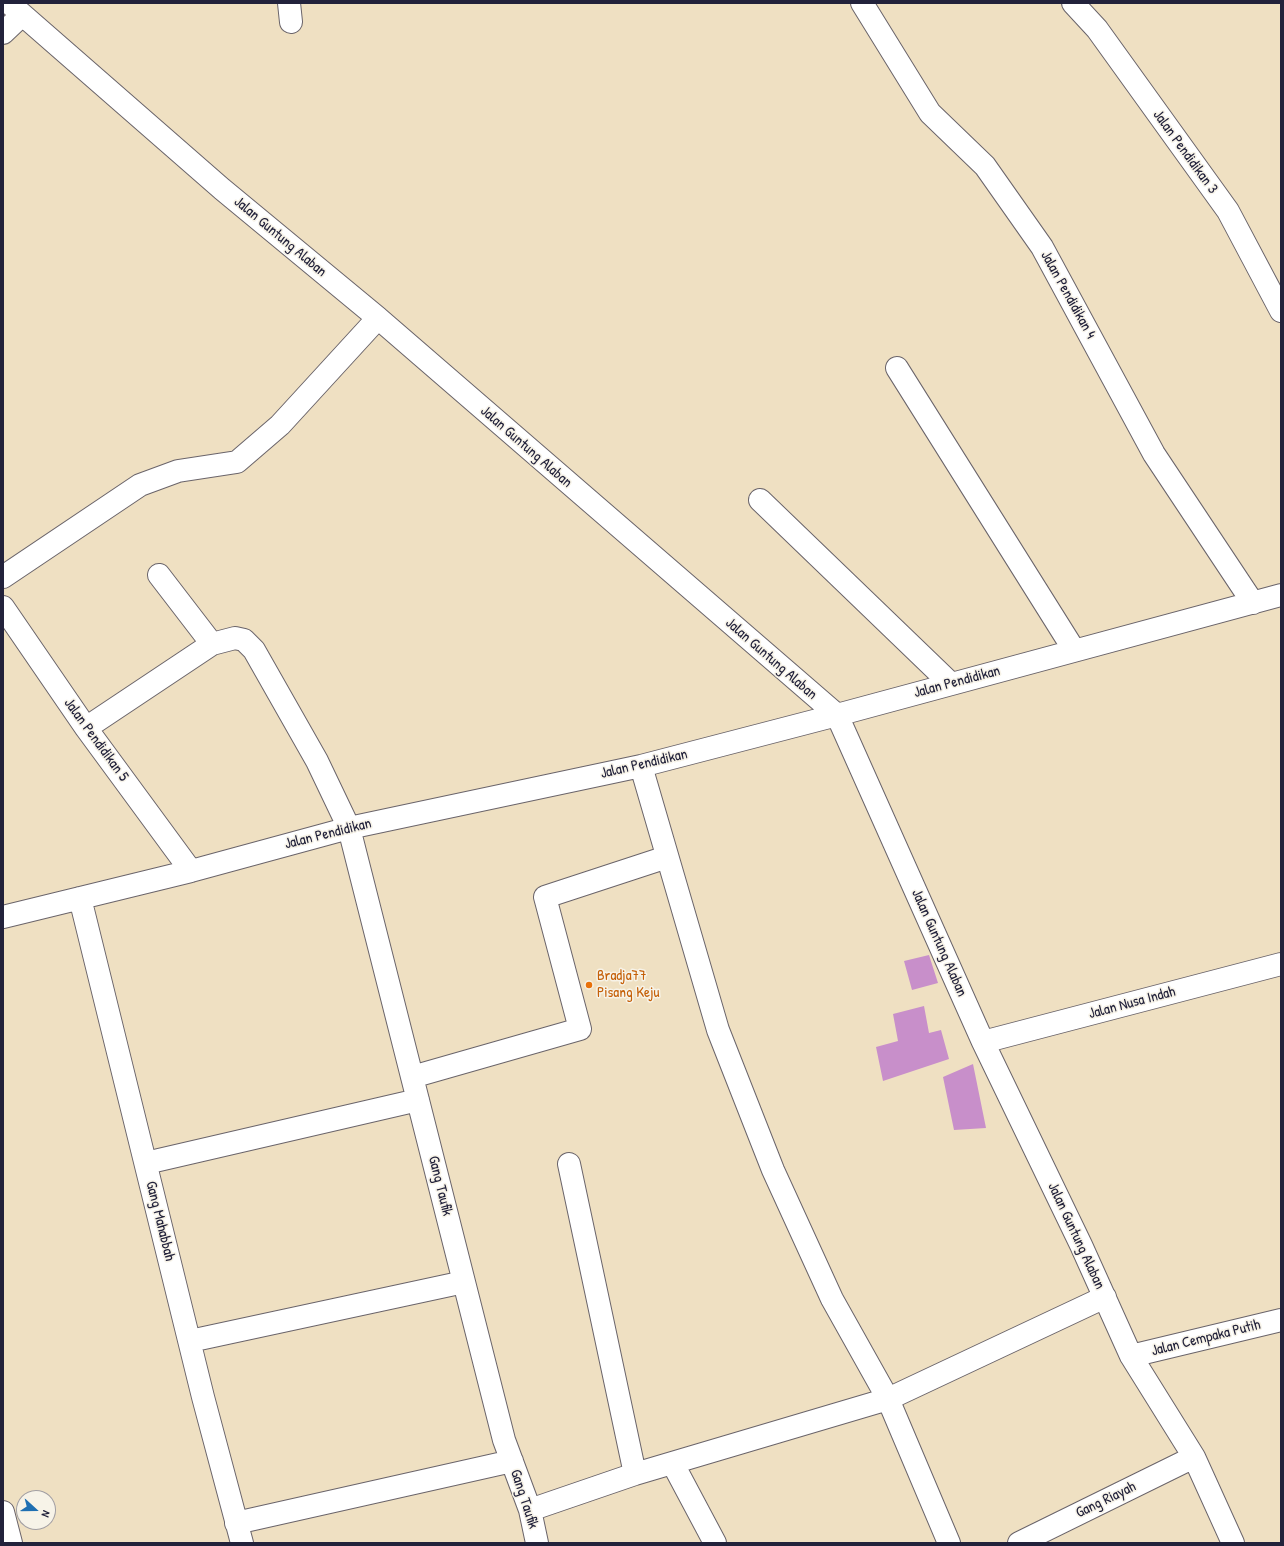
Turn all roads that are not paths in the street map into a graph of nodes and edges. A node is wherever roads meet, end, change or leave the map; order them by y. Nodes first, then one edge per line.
1 (862, 3) edge
2 (1073, 3) edge
3 (16, 9) edge
4 (3, 33) edge
5 (1281, 311) edge
6 (378, 318) junction
7 (897, 368) dead end
8 (760, 500) dead end
9 (159, 575) dead end
10 (3, 577) edge
11 (1281, 596) edge
12 (1253, 603) junction
13 (3, 607) edge
14 (212, 644) junction
15 (1074, 650) junction
16 (950, 684) junction
17 (837, 715) junction
18 (86, 728) junction
19 (641, 766) junction
20 (349, 828) junction
21 (667, 857) junction
22 (191, 871) junction
23 (80, 898) junction
24 (3, 917) edge
25 (1281, 964) edge
26 (983, 1042) junction
27 (412, 1077) junction
28 (418, 1100) junction
29 (146, 1163) junction
30 (569, 1164) dead end
31 (464, 1282) junction
32 (1105, 1298) junction
33 (1281, 1320) edge
34 (190, 1341) junction
35 (1131, 1356) junction
36 (888, 1399) junction
37 (1194, 1457) junction
38 (512, 1461) junction
39 (673, 1464) junction
40 (635, 1474) junction
41 (530, 1510) junction
42 (3, 1512) edge
43 (239, 1533) edge
44 (11, 1543) edge
45 (537, 1543) edge
46 (715, 1543) edge
47 (949, 1543) edge
48 (1019, 1543) edge
49 (1233, 1543) edge

1 - 12 street, Jalan Pendidikan 4
2 - 5 street, Jalan Pendidikan 3
3 - 4 street
3 - 6 street, Jalan Guntung Alaban
6 - 10 street
6 - 17 street, Jalan Guntung Alaban
7 - 15 street
8 - 16 street
9 - 14 street
11 - 12 street, Jalan Pendidikan
12 - 15 street, Jalan Pendidikan
13 - 18 street, Jalan Pendidikan 5
14 - 18 street, Gang Taufik
14 - 20 street, Gang Taufik
15 - 16 street, Jalan Pendidikan
16 - 17 street, Jalan Pendidikan
17 - 19 street, Jalan Pendidikan
17 - 26 street, Jalan Guntung Alaban
18 - 22 street, Jalan Pendidikan 5
19 - 20 street, Jalan Pendidikan
19 - 21 street
20 - 22 street, Jalan Pendidikan
20 - 27 street, Gang Taufik
21 - 27 street
21 - 36 street
22 - 23 street, Jalan Pendidikan
23 - 24 street, Jalan Pendidikan
23 - 29 street, Gang Mahabbah
25 - 26 street, Jalan Nusa Indah
26 - 32 street, Jalan Guntung Alaban
27 - 28 street, Gang Taufik
28 - 29 street
28 - 31 street, Gang Taufik
29 - 34 street, Gang Mahabbah
30 - 40 street
31 - 34 street
31 - 38 street, Gang Taufik
32 - 35 street, Jalan Guntung Alaban
32 - 36 street
33 - 35 street, Jalan Cempaka Putih
34 - 43 street, Gang Mahabbah
35 - 37 street, Jalan Guntung Alaban
36 - 39 street
36 - 47 street
37 - 48 street, Gang Riayah
37 - 49 street, Jalan Guntung Alaban
38 - 41 street, Gang Taufik
38 - 43 street
39 - 40 street
39 - 46 street
40 - 41 street
41 - 45 street, Gang Taufik
42 - 44 street

